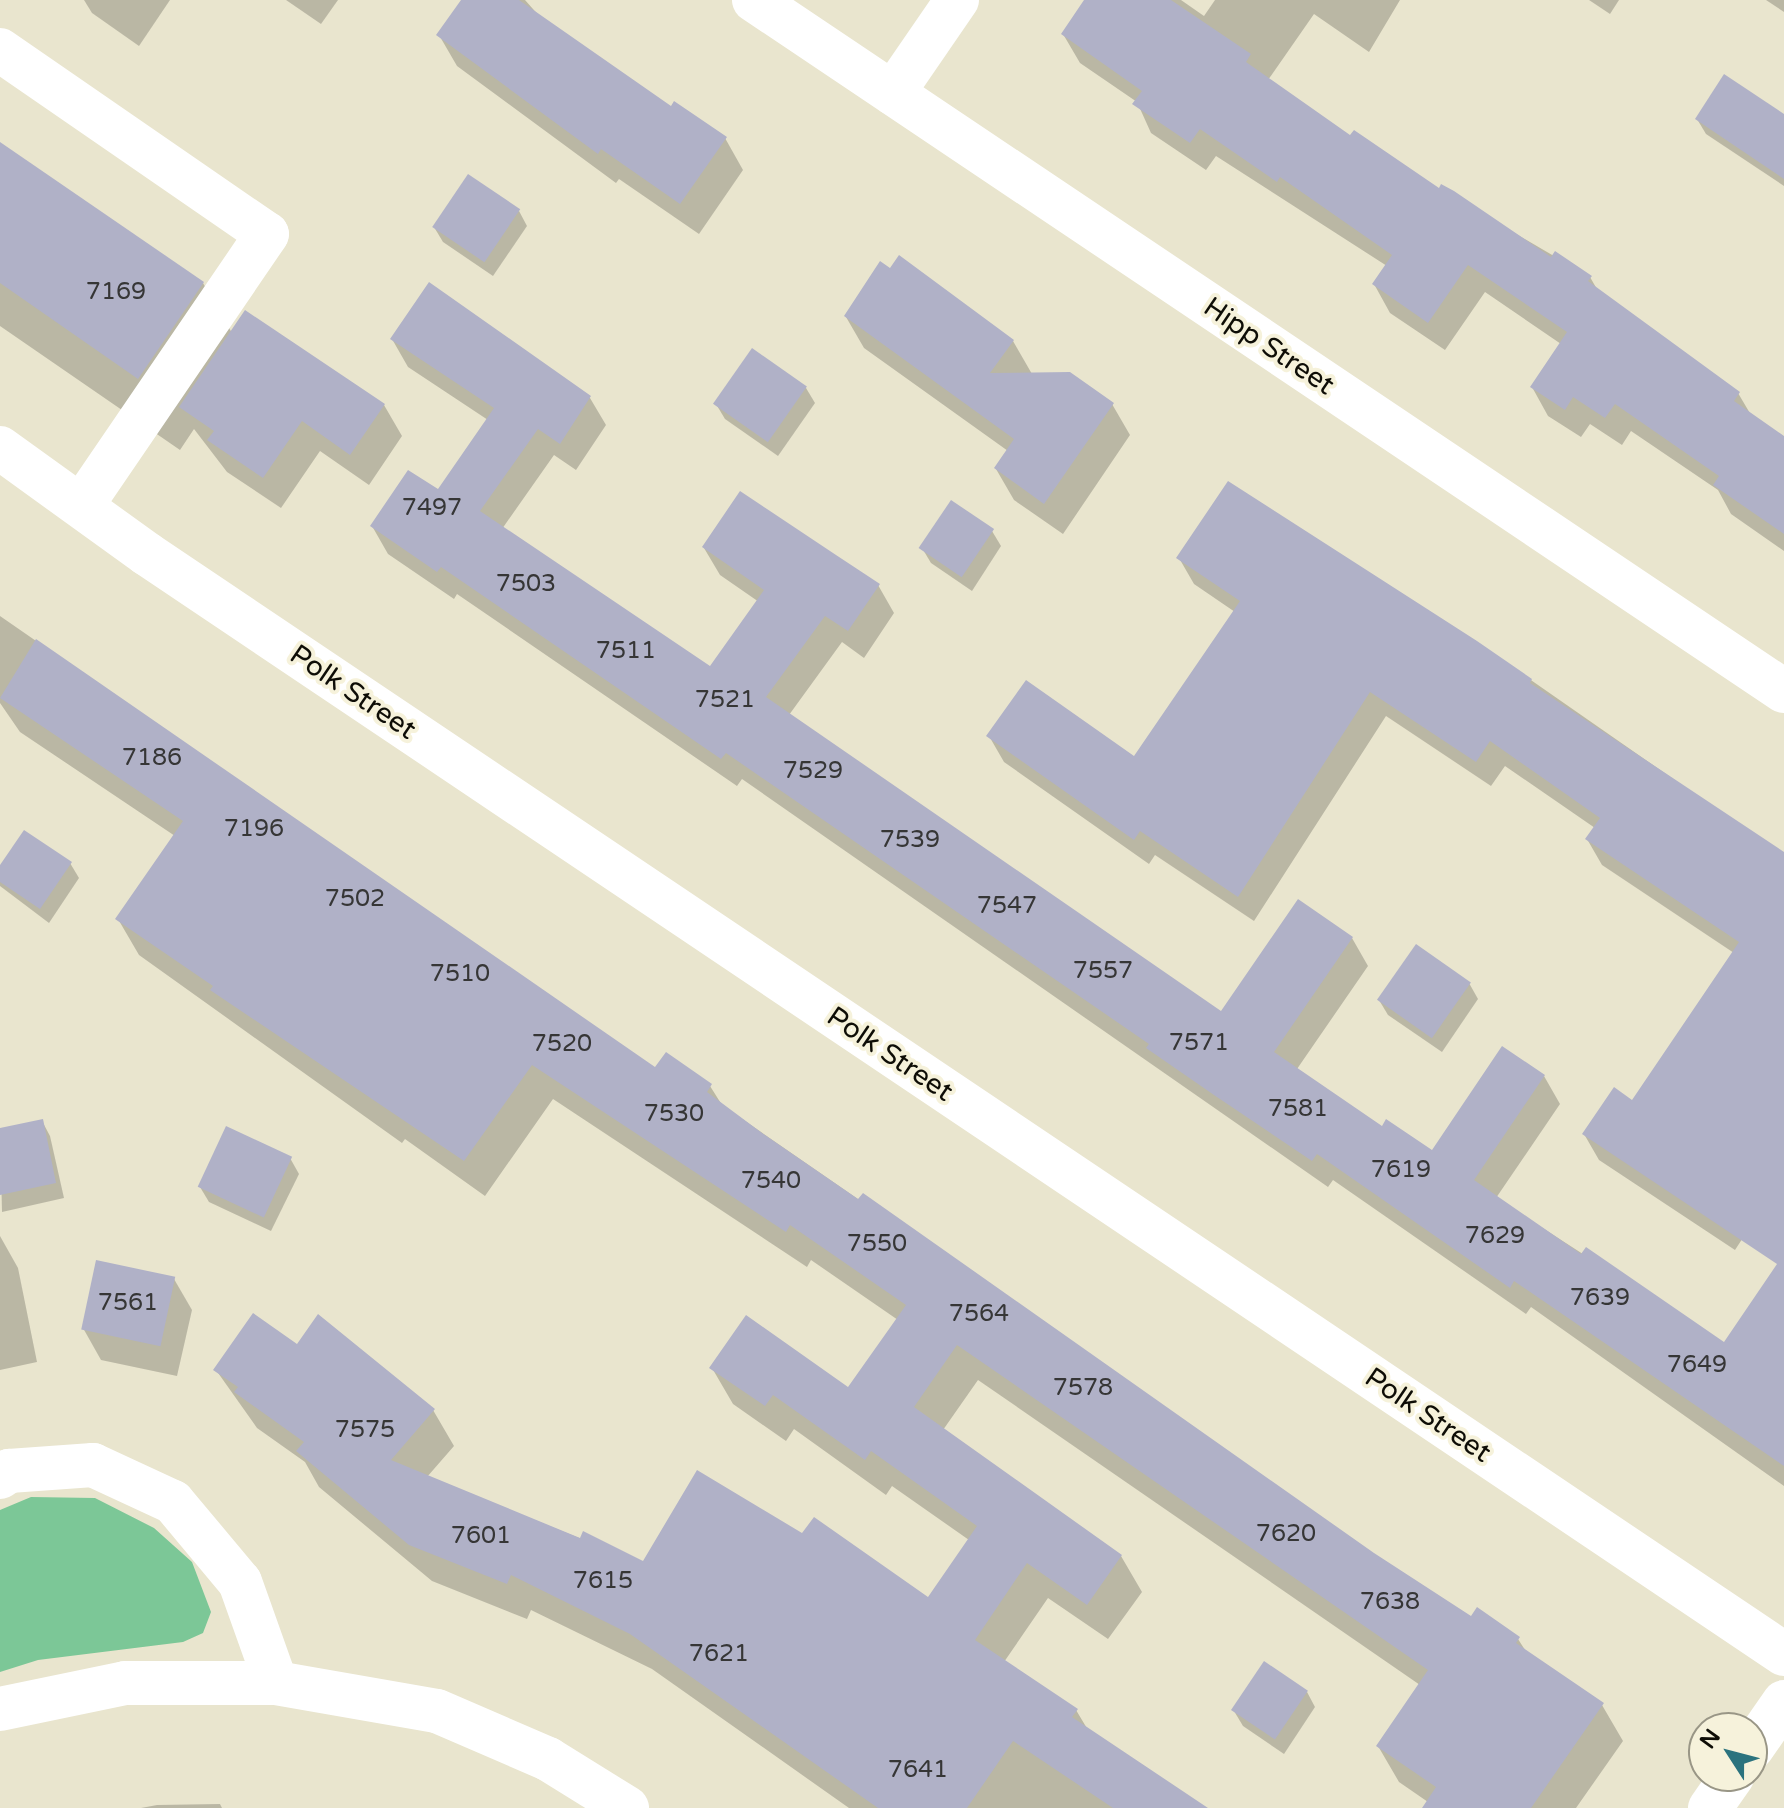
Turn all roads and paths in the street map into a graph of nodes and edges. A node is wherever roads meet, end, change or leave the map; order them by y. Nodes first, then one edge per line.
1 (754, 0) edge
2 (957, 0) edge
3 (0, 50) edge
4 (893, 93) junction
5 (0, 448) edge
6 (82, 505) junction
7 (1784, 691) edge
8 (0, 1477) edge
9 (1784, 1654) edge
10 (276, 1683) junction
11 (1784, 1702) edge
12 (0, 1709) edge
13 (1768, 1725) edge
14 (627, 1808) edge

1 - 4 street, Hipp Street
2 - 4 street
3 - 6 street
4 - 7 street, Hipp Street
5 - 6 street, Polk Street
6 - 9 street, Polk Street
8 - 10 street
10 - 12 street
10 - 14 street
11 - 13 street

